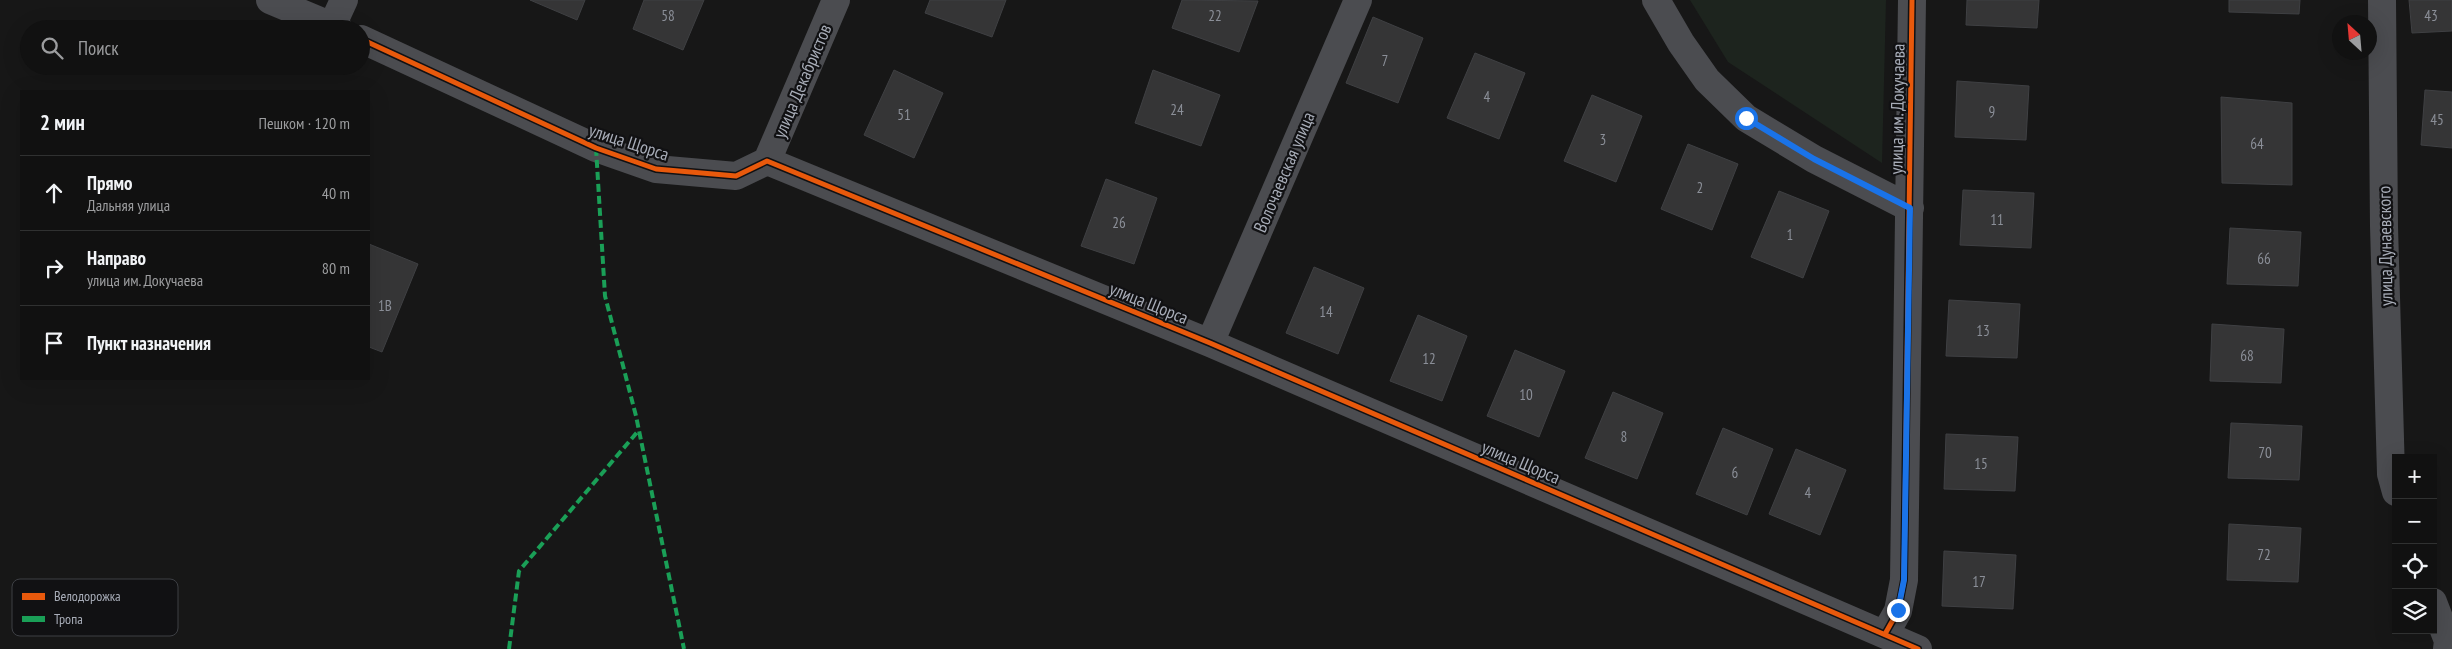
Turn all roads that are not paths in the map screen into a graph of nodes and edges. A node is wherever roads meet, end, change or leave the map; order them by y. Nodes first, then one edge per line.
1 (270, 0) edge
2 (344, 0) edge
3 (836, 0) edge
4 (1358, 0) edge
5 (1656, 0) edge
6 (1912, 0) edge
7 (2382, 0) edge
8 (319, 20) edge
9 (338, 20) edge
10 (370, 43) edge
11 (767, 161) junction
12 (1910, 208) junction
13 (1210, 343) junction
14 (2392, 478) edge
15 (2437, 612) edge
16 (1885, 634) junction
17 (1918, 649) edge
18 (2447, 649) edge

1 - 8 street
2 - 9 street
3 - 11 street, улица Декабристов
4 - 13 street, Волочаевская улица
5 - 12 street
6 - 12 street, улица им. Докучаева
7 - 14 street, улица Дунаевского
10 - 11 street, улица Щорса
11 - 13 street, улица Щорса
12 - 16 street, улица им. Докучаева
13 - 16 street, улица Щорса
15 - 18 street
16 - 17 street, улица Щорса

